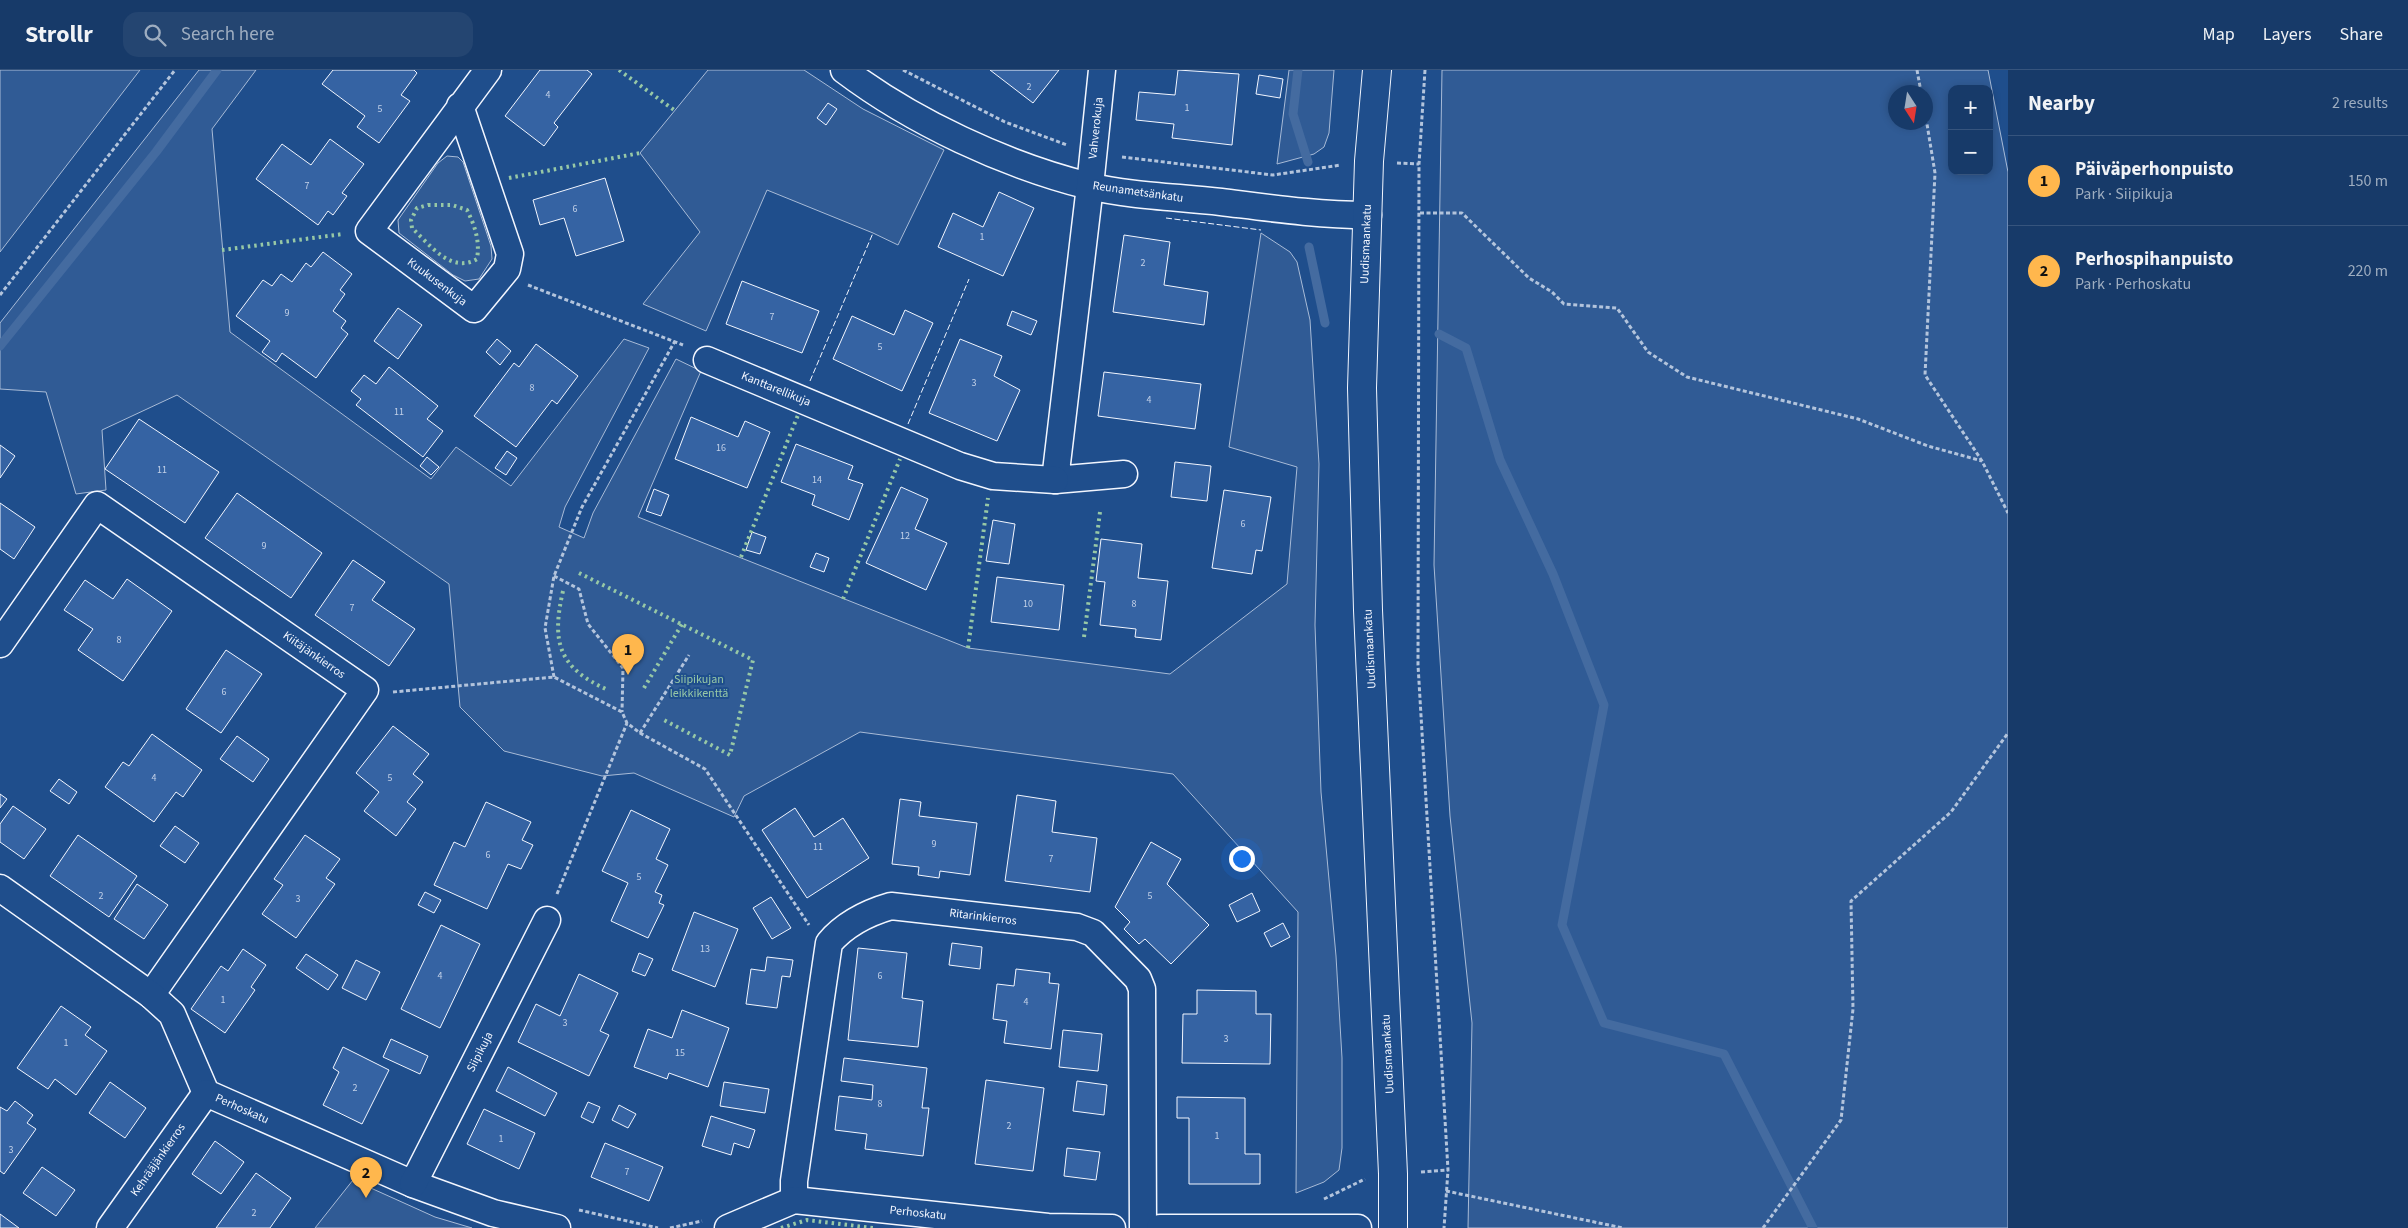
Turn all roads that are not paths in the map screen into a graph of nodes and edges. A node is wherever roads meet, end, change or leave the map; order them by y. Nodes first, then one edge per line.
1 (488, 70) edge
2 (844, 70) edge
3 (1102, 70) edge
4 (1377, 70) edge
5 (460, 106) junction
6 (1090, 186) junction
7 (1368, 215) junction
8 (707, 360) road end
9 (1124, 474) dead end
10 (1055, 480) junction
11 (0, 644) edge
12 (0, 888) edge
13 (547, 920) road end
14 (151, 995) junction
15 (206, 1093) junction
16 (413, 1184) junction
17 (794, 1200) junction
18 (565, 1218) edge
19 (110, 1228) edge
20 (728, 1228) edge
21 (1048, 1228) edge
22 (1112, 1228) edge
23 (1143, 1228) edge
24 (1160, 1228) edge
25 (1358, 1228) edge
26 (1393, 1228) edge

1 - 5 street, Kuukusenkuja
2 - 6 street, Reunametsänkatu
3 - 6 street, Vahverokuja
4 - 7 street, Uudismaankatu
5 - 5 street, Kuukusenkuja
6 - 7 street, Reunametsänkatu
6 - 10 street
7 - 26 street, Uudismaankatu
8 - 10 street, Kanttarellikuja
9 - 10 street, Kanttarellikuja
11 - 14 street, Kiitäjänkierros
12 - 14 street, Perhoskatu
13 - 16 street, Siipikuja
14 - 15 street, Perhoskatu
15 - 16 street, Perhoskatu
15 - 19 street, Kehrääjänkierros
16 - 18 street, Perhoskatu
17 - 20 street, Perhoskatu
17 - 21 street, Perhoskatu
17 - 23 street, Ritarinkierros
21 - 22 street, Perhoskatu
24 - 25 street

